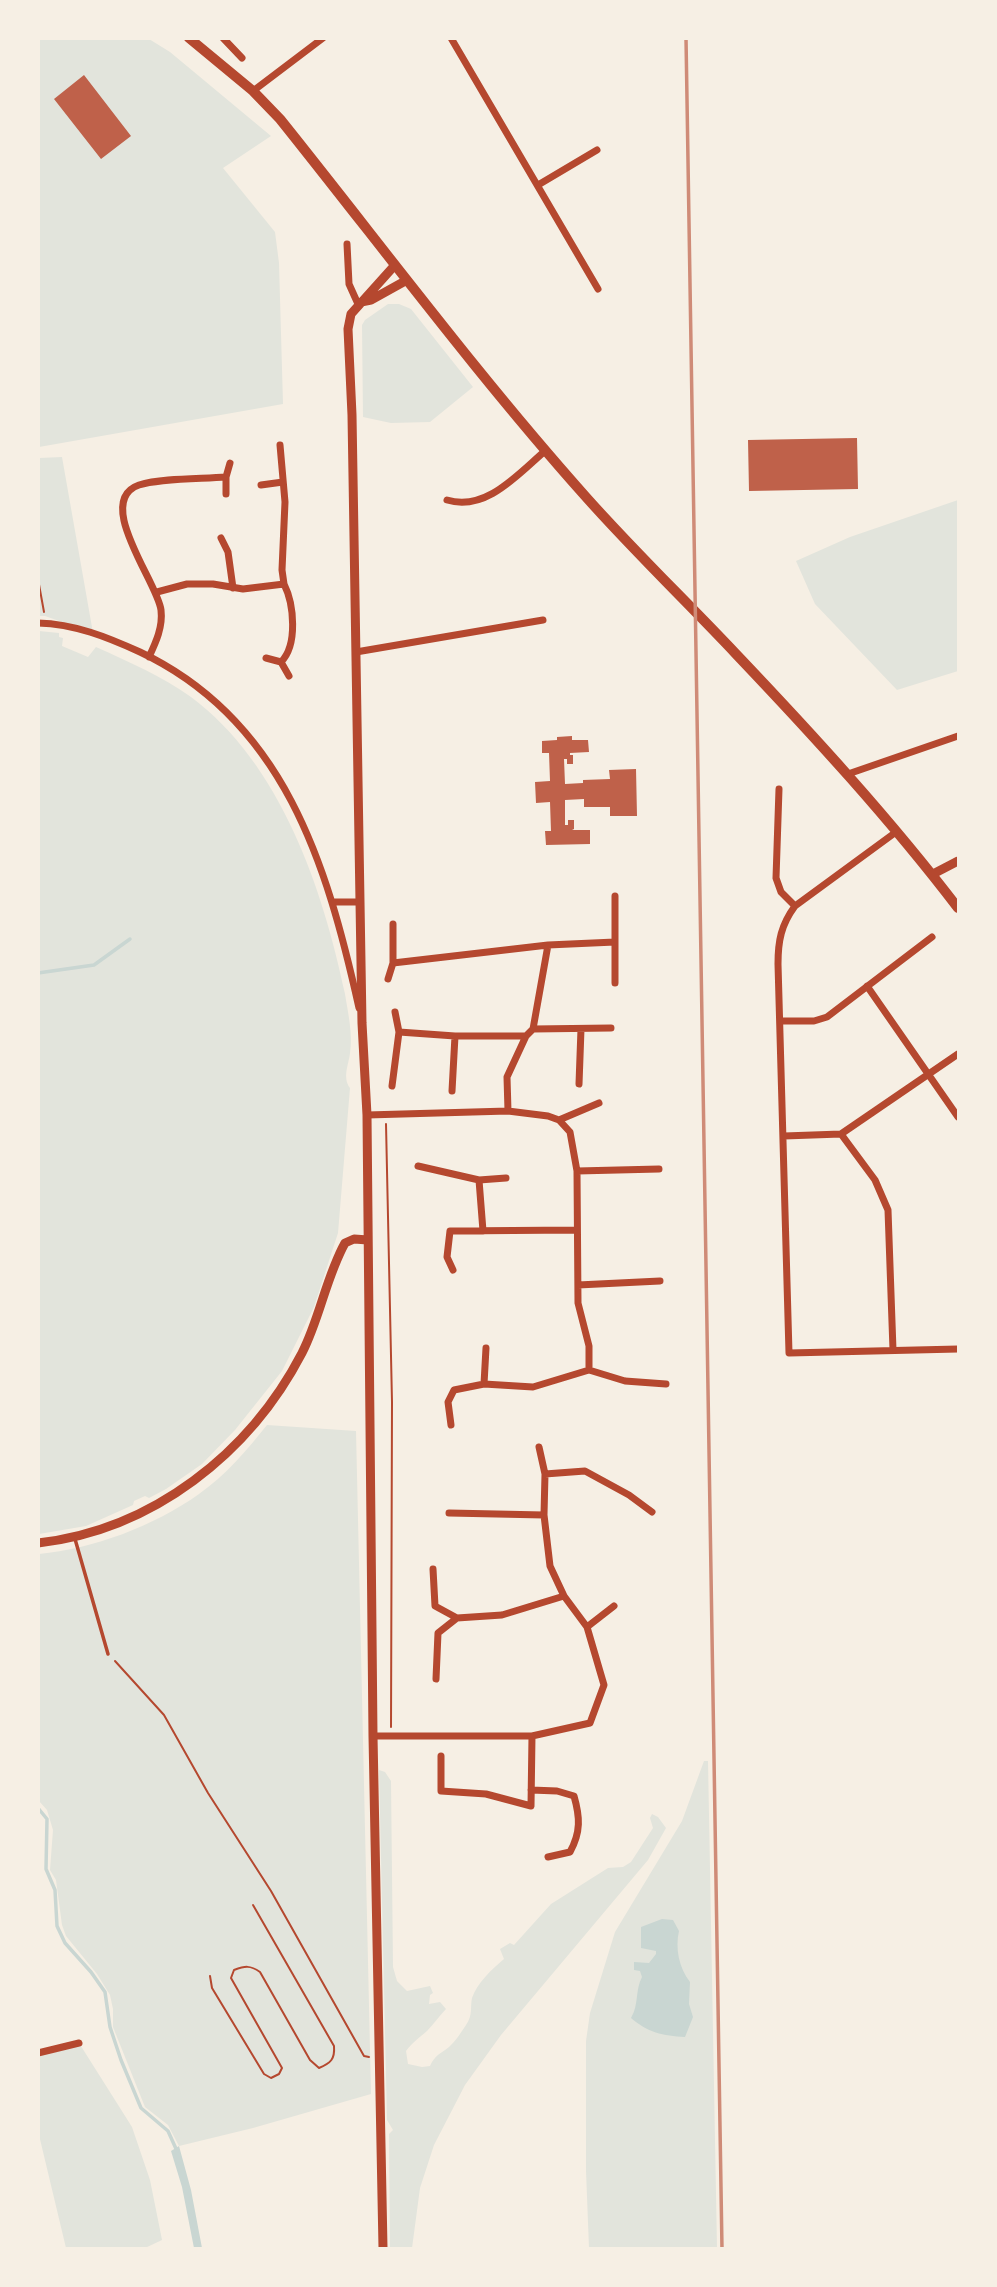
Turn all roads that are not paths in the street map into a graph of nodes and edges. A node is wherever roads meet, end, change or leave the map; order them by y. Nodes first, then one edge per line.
1 (189, 38) edge
2 (223, 38) edge
3 (323, 38) edge
4 (451, 38) edge
5 (242, 58) dead end
6 (253, 90) junction
7 (597, 150) dead end
8 (538, 185) junction
9 (347, 244) dead end
10 (395, 265) junction
11 (407, 280) junction
12 (598, 289) dead end
13 (360, 303) junction
14 (280, 445) dead end
15 (545, 451) junction
16 (230, 463) dead end
17 (226, 477) junction
18 (283, 482) junction
19 (261, 485) dead end
20 (226, 495) dead end
21 (447, 500) dead end
22 (221, 538) dead end
23 (284, 584) junction
24 (233, 588) junction
25 (157, 592) junction
26 (543, 620) dead end
27 (38, 623) edge
28 (356, 652) junction
29 (149, 657) junction
30 (266, 658) dead end
31 (281, 662) junction
32 (289, 676) dead end
33 (958, 736) edge
34 (848, 774) junction
35 (779, 789) dead end
36 (896, 832) junction
37 (958, 861) edge
38 (933, 874) junction
39 (615, 896) dead end
40 (332, 902) junction
41 (360, 902) junction
42 (794, 906) junction
43 (958, 908) edge
44 (393, 924) dead end
45 (932, 937) dead end
46 (615, 942) junction
47 (548, 946) junction
48 (393, 963) junction
49 (388, 979) dead end
50 (615, 983) dead end
51 (867, 986) junction
52 (395, 1012) dead end
53 (780, 1021) junction
54 (362, 1023) junction
55 (611, 1028) dead end
56 (533, 1029) junction
57 (581, 1029) junction
58 (399, 1032) junction
59 (526, 1035) junction
60 (455, 1036) junction
61 (958, 1054) edge
62 (928, 1075) junction
63 (579, 1084) dead end
64 (392, 1086) dead end
65 (452, 1091) dead end
66 (599, 1103) dead end
67 (508, 1111) junction
68 (366, 1115) junction
69 (958, 1117) edge
70 (559, 1120) junction
71 (841, 1134) junction
72 (784, 1136) junction
73 (418, 1166) dead end
74 (659, 1169) dead end
75 (577, 1171) junction
76 (506, 1178) dead end
77 (479, 1180) junction
78 (576, 1230) junction
79 (483, 1231) junction
80 (368, 1240) junction
81 (453, 1270) dead end
82 (660, 1281) dead end
83 (578, 1285) junction
84 (486, 1348) dead end
85 (958, 1349) edge
86 (893, 1350) junction
87 (589, 1370) junction
88 (484, 1384) junction
89 (666, 1384) dead end
90 (451, 1425) dead end
91 (539, 1447) dead end
92 (545, 1474) junction
93 (652, 1512) dead end
94 (449, 1513) dead end
95 (544, 1515) junction
96 (74, 1537) junction
97 (38, 1543) edge
98 (433, 1569) dead end
99 (564, 1596) junction
100 (614, 1606) dead end
101 (457, 1618) junction
102 (587, 1627) junction
103 (108, 1654) road end
104 (436, 1679) dead end
105 (373, 1736) junction
106 (531, 1736) junction
107 (440, 1756) dead end
108 (531, 1790) junction
109 (548, 1857) dead end
110 (79, 2043) dead end
111 (39, 2050) edge
112 (383, 2249) edge

1 - 6 main road
2 - 5 street
3 - 6 street
4 - 8 street
6 - 10 main road
7 - 8 street
8 - 12 street
9 - 13 street
10 - 11 main road
10 - 13 street
11 - 13 street
11 - 15 main road
13 - 28 street
14 - 18 street
15 - 21 street
15 - 34 main road
16 - 17 street
17 - 20 street
17 - 25 street
18 - 19 street
18 - 23 street
22 - 24 street
23 - 24 street
23 - 31 street
24 - 25 street
25 - 29 street
26 - 28 street
27 - 29 street
28 - 41 street
29 - 40 street
30 - 31 street
31 - 32 street
33 - 34 street
34 - 36 main road
35 - 42 street
36 - 38 main road
36 - 42 street
37 - 38 street
38 - 43 main road
39 - 46 street
40 - 41 street
40 - 54 street
41 - 54 street
42 - 53 street
44 - 48 street
45 - 51 street
46 - 47 street
46 - 50 street
47 - 48 street
47 - 56 street
48 - 49 street
51 - 53 street
51 - 62 street
52 - 58 street
53 - 72 street
54 - 68 street
55 - 57 street
56 - 57 street
56 - 59 street
57 - 63 street
58 - 60 street
58 - 64 street
59 - 60 street
59 - 67 street
60 - 65 street
61 - 62 street
62 - 69 street
62 - 71 street
66 - 70 street
67 - 68 street
67 - 70 street
68 - 80 street
70 - 75 street
71 - 72 street
71 - 86 street
72 - 86 street
73 - 77 street
74 - 75 street
75 - 78 street
76 - 77 street
77 - 79 street
78 - 79 street
78 - 83 street
79 - 81 street
80 - 96 street
80 - 105 street
82 - 83 street
83 - 87 street
84 - 88 street
85 - 86 street
87 - 88 street
87 - 89 street
88 - 90 street
91 - 92 street
92 - 93 street
92 - 95 street
94 - 95 street
95 - 99 street
96 - 97 street
96 - 103 lane
98 - 101 street
99 - 101 street
99 - 102 street
100 - 102 street
101 - 104 street
102 - 106 street
105 - 106 street
105 - 112 street
106 - 108 street
107 - 108 street
108 - 109 street
110 - 111 street

